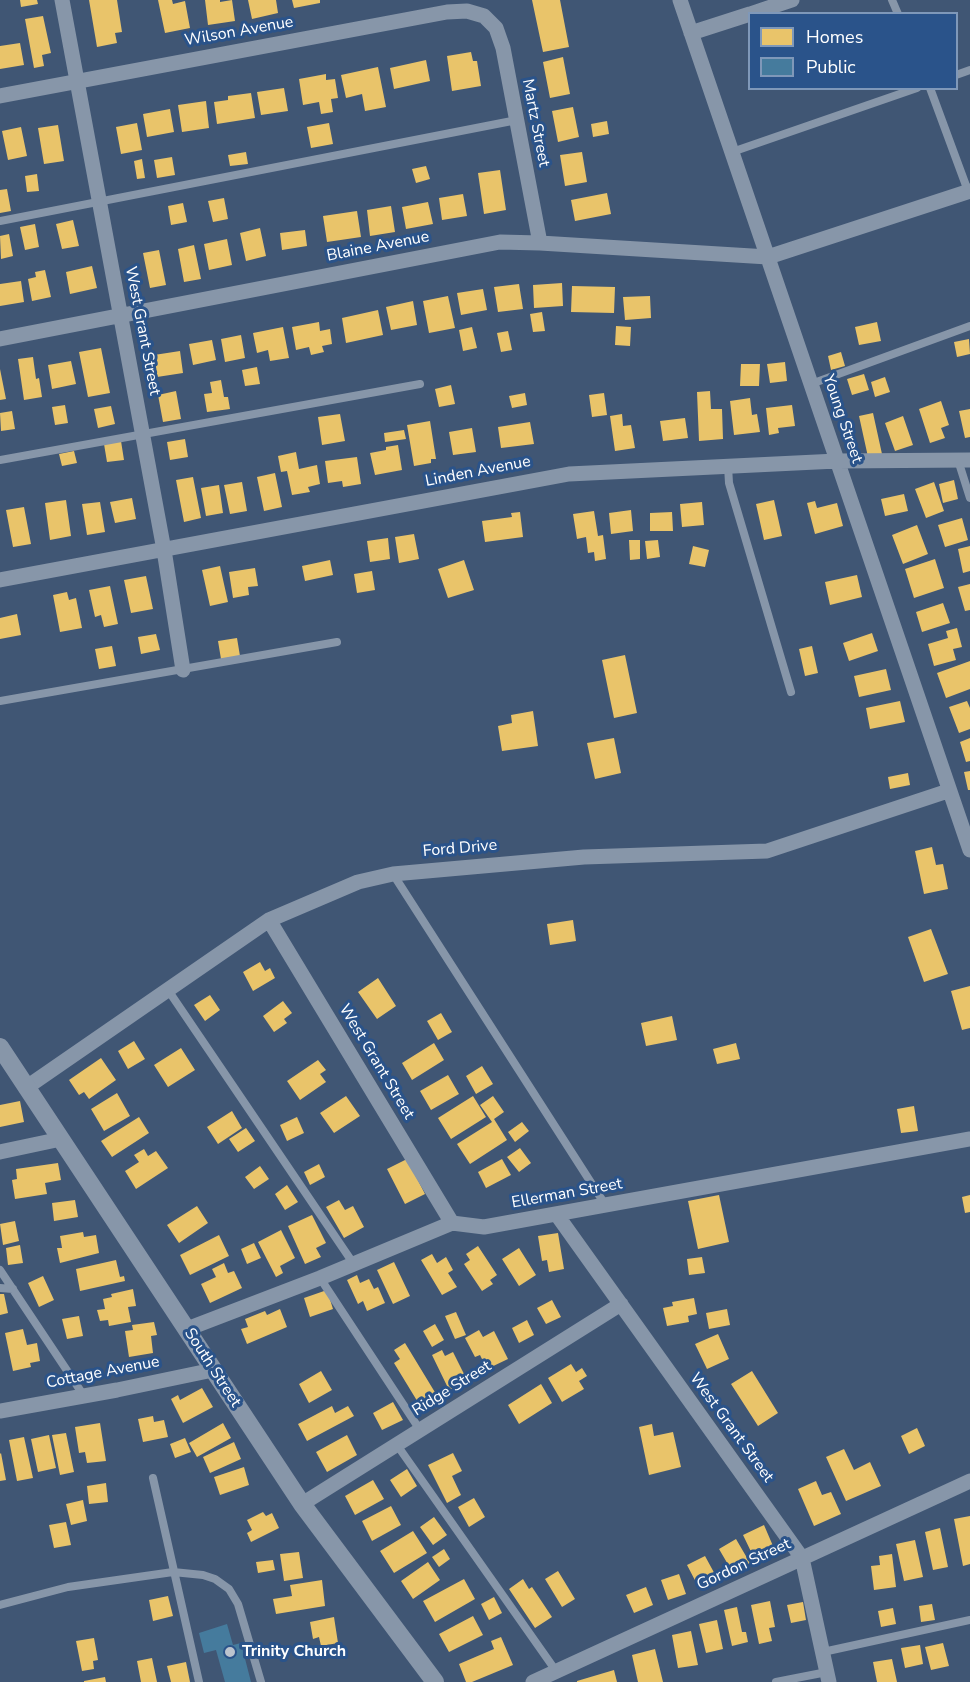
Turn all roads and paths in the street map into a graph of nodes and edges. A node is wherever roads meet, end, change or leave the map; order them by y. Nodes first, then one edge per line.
1 (62, 0) edge
2 (680, 0) edge
3 (792, 0) edge
4 (756, 12) edge
5 (748, 15) edge
6 (484, 16) joint
7 (691, 33) junction
8 (77, 80) junction
9 (911, 90) edge
10 (931, 90) edge
11 (0, 96) edge
12 (517, 120) junction
13 (732, 152) junction
14 (969, 191) edge
15 (100, 202) junction
16 (0, 221) edge
17 (540, 243) junction
18 (768, 257) junction
19 (121, 316) junction
20 (970, 326) edge
21 (0, 339) edge
22 (420, 384) dead end
23 (811, 384) junction
24 (143, 435) junction
25 (0, 460) edge
26 (964, 460) edge
27 (837, 461) junction
28 (728, 466) junction
29 (970, 498) edge
30 (164, 550) junction
31 (0, 580) edge
32 (337, 642) dead end
33 (183, 669) junction
34 (791, 692) dead end
35 (0, 701) edge
36 (948, 791) junction
37 (970, 850) edge
38 (393, 874) junction
39 (269, 920) junction
40 (168, 990) junction
41 (0, 1047) edge
42 (27, 1087) junction
43 (61, 1139) junction
44 (970, 1139) edge
45 (0, 1152) edge
46 (606, 1206) junction
47 (557, 1215) junction
48 (452, 1223) junction
49 (353, 1263) junction
50 (0, 1270) edge
51 (320, 1278) junction
52 (0, 1288) edge
53 (13, 1289) junction
54 (621, 1304) junction
55 (187, 1329) junction
56 (213, 1370) junction
57 (84, 1396) junction
58 (0, 1411) edge
59 (420, 1430) junction
60 (397, 1445) junction
61 (153, 1478) dead end
62 (970, 1482) edge
63 (302, 1504) junction
64 (802, 1558) junction
65 (174, 1572) junction
66 (0, 1605) edge
67 (970, 1620) edge
68 (823, 1652) junction
69 (556, 1671) junction
70 (828, 1677) edge
71 (429, 1681) edge
72 (199, 1682) edge
73 (261, 1682) edge
74 (533, 1682) edge
75 (776, 1682) edge

1 - 8 street, West Grant Street
2 - 7 street, Young Street
3 - 4 street
5 - 7 street
6 - 8 street, Wilson Avenue
6 - 12 street, Martz Street
7 - 13 street, Young Street
8 - 11 street, Wilson Avenue
8 - 15 street, West Grant Street
9 - 13 lane
10 - 14 lane
12 - 15 lane
12 - 17 street, Martz Street
13 - 18 street, Young Street
14 - 18 street
15 - 16 lane
15 - 19 street, West Grant Street
17 - 18 street, Blaine Avenue
17 - 19 street, Blaine Avenue
18 - 23 street, Young Street
19 - 21 street, Blaine Avenue
19 - 24 street, West Grant Street
20 - 23 lane
22 - 24 lane
23 - 27 street, Young Street
24 - 25 lane
24 - 30 street, West Grant Street
26 - 27 street, Linden Avenue
26 - 29 lane
27 - 28 street, Linden Avenue
27 - 36 street, Young Street
28 - 30 street, Linden Avenue
28 - 34 lane
30 - 31 street, Linden Avenue
30 - 33 street, West Grant Street
32 - 33 lane
33 - 35 lane
36 - 37 street, Young Street
36 - 38 street, Ford Drive
38 - 39 street, Ford Drive
38 - 46 lane
39 - 40 street, Ford Drive
39 - 48 street, West Grant Street
40 - 42 street, Ford Drive
40 - 49 lane
41 - 42 street, South Street
42 - 43 street, South Street
43 - 45 street
43 - 55 street, South Street
44 - 46 street, Ellerman Street
46 - 47 street, Ellerman Street
47 - 48 street, Ellerman Street
47 - 54 street, West Grant Street
48 - 49 street, Ellerman Street
49 - 51 street, Ellerman Street
50 - 53 lane
51 - 55 street, Ellerman Street
51 - 59 lane
52 - 53 lane
53 - 57 lane
54 - 59 street, Ridge Street
54 - 64 street, West Grant Street
55 - 56 street, South Street
56 - 57 street, Cottage Avenue
56 - 63 street, South Street
57 - 58 street, Cottage Avenue
59 - 60 street, Ridge Street
60 - 63 street, Ridge Street
60 - 69 lane
61 - 65 lane
62 - 64 street, Gordon Street
63 - 71 street, South Street
64 - 68 street, West Grant Street
64 - 69 street, Gordon Street
65 - 66 lane
65 - 72 lane
65 - 73 lane
67 - 68 lane
68 - 70 street, West Grant Street
69 - 74 street, Gordon Street
70 - 75 lane

